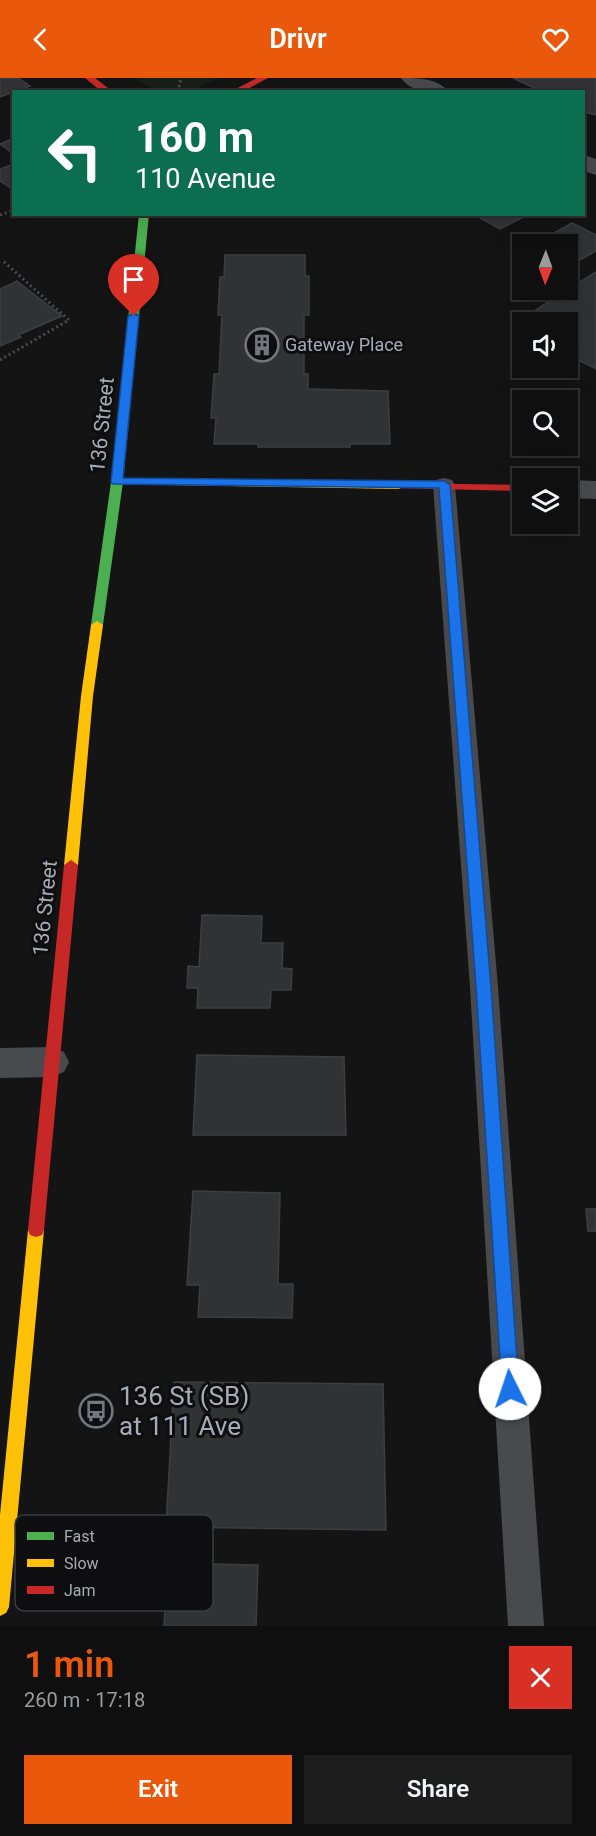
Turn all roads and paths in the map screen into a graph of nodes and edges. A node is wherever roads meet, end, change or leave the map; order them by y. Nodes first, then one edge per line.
1 (89, 78) edge
2 (264, 78) edge
3 (412, 78) edge
4 (106, 90) edge
5 (238, 90) edge
6 (435, 90) edge
7 (144, 216) edge
8 (3, 261) dead end
9 (0, 360) edge
10 (117, 482) junction
11 (444, 485) junction
12 (512, 488) edge
13 (578, 489) edge
14 (596, 490) edge
15 (51, 1062) junction
16 (0, 1063) edge
17 (0, 1607) edge
18 (526, 1626) edge

1 - 4 street
2 - 5 street
3 - 6 street
7 - 10 street, 136 Street
8 - 9 path
10 - 11 street
10 - 15 street, 136 Street
11 - 12 street
11 - 18 lane
13 - 14 street
15 - 16 street
15 - 17 street, 136 Street

